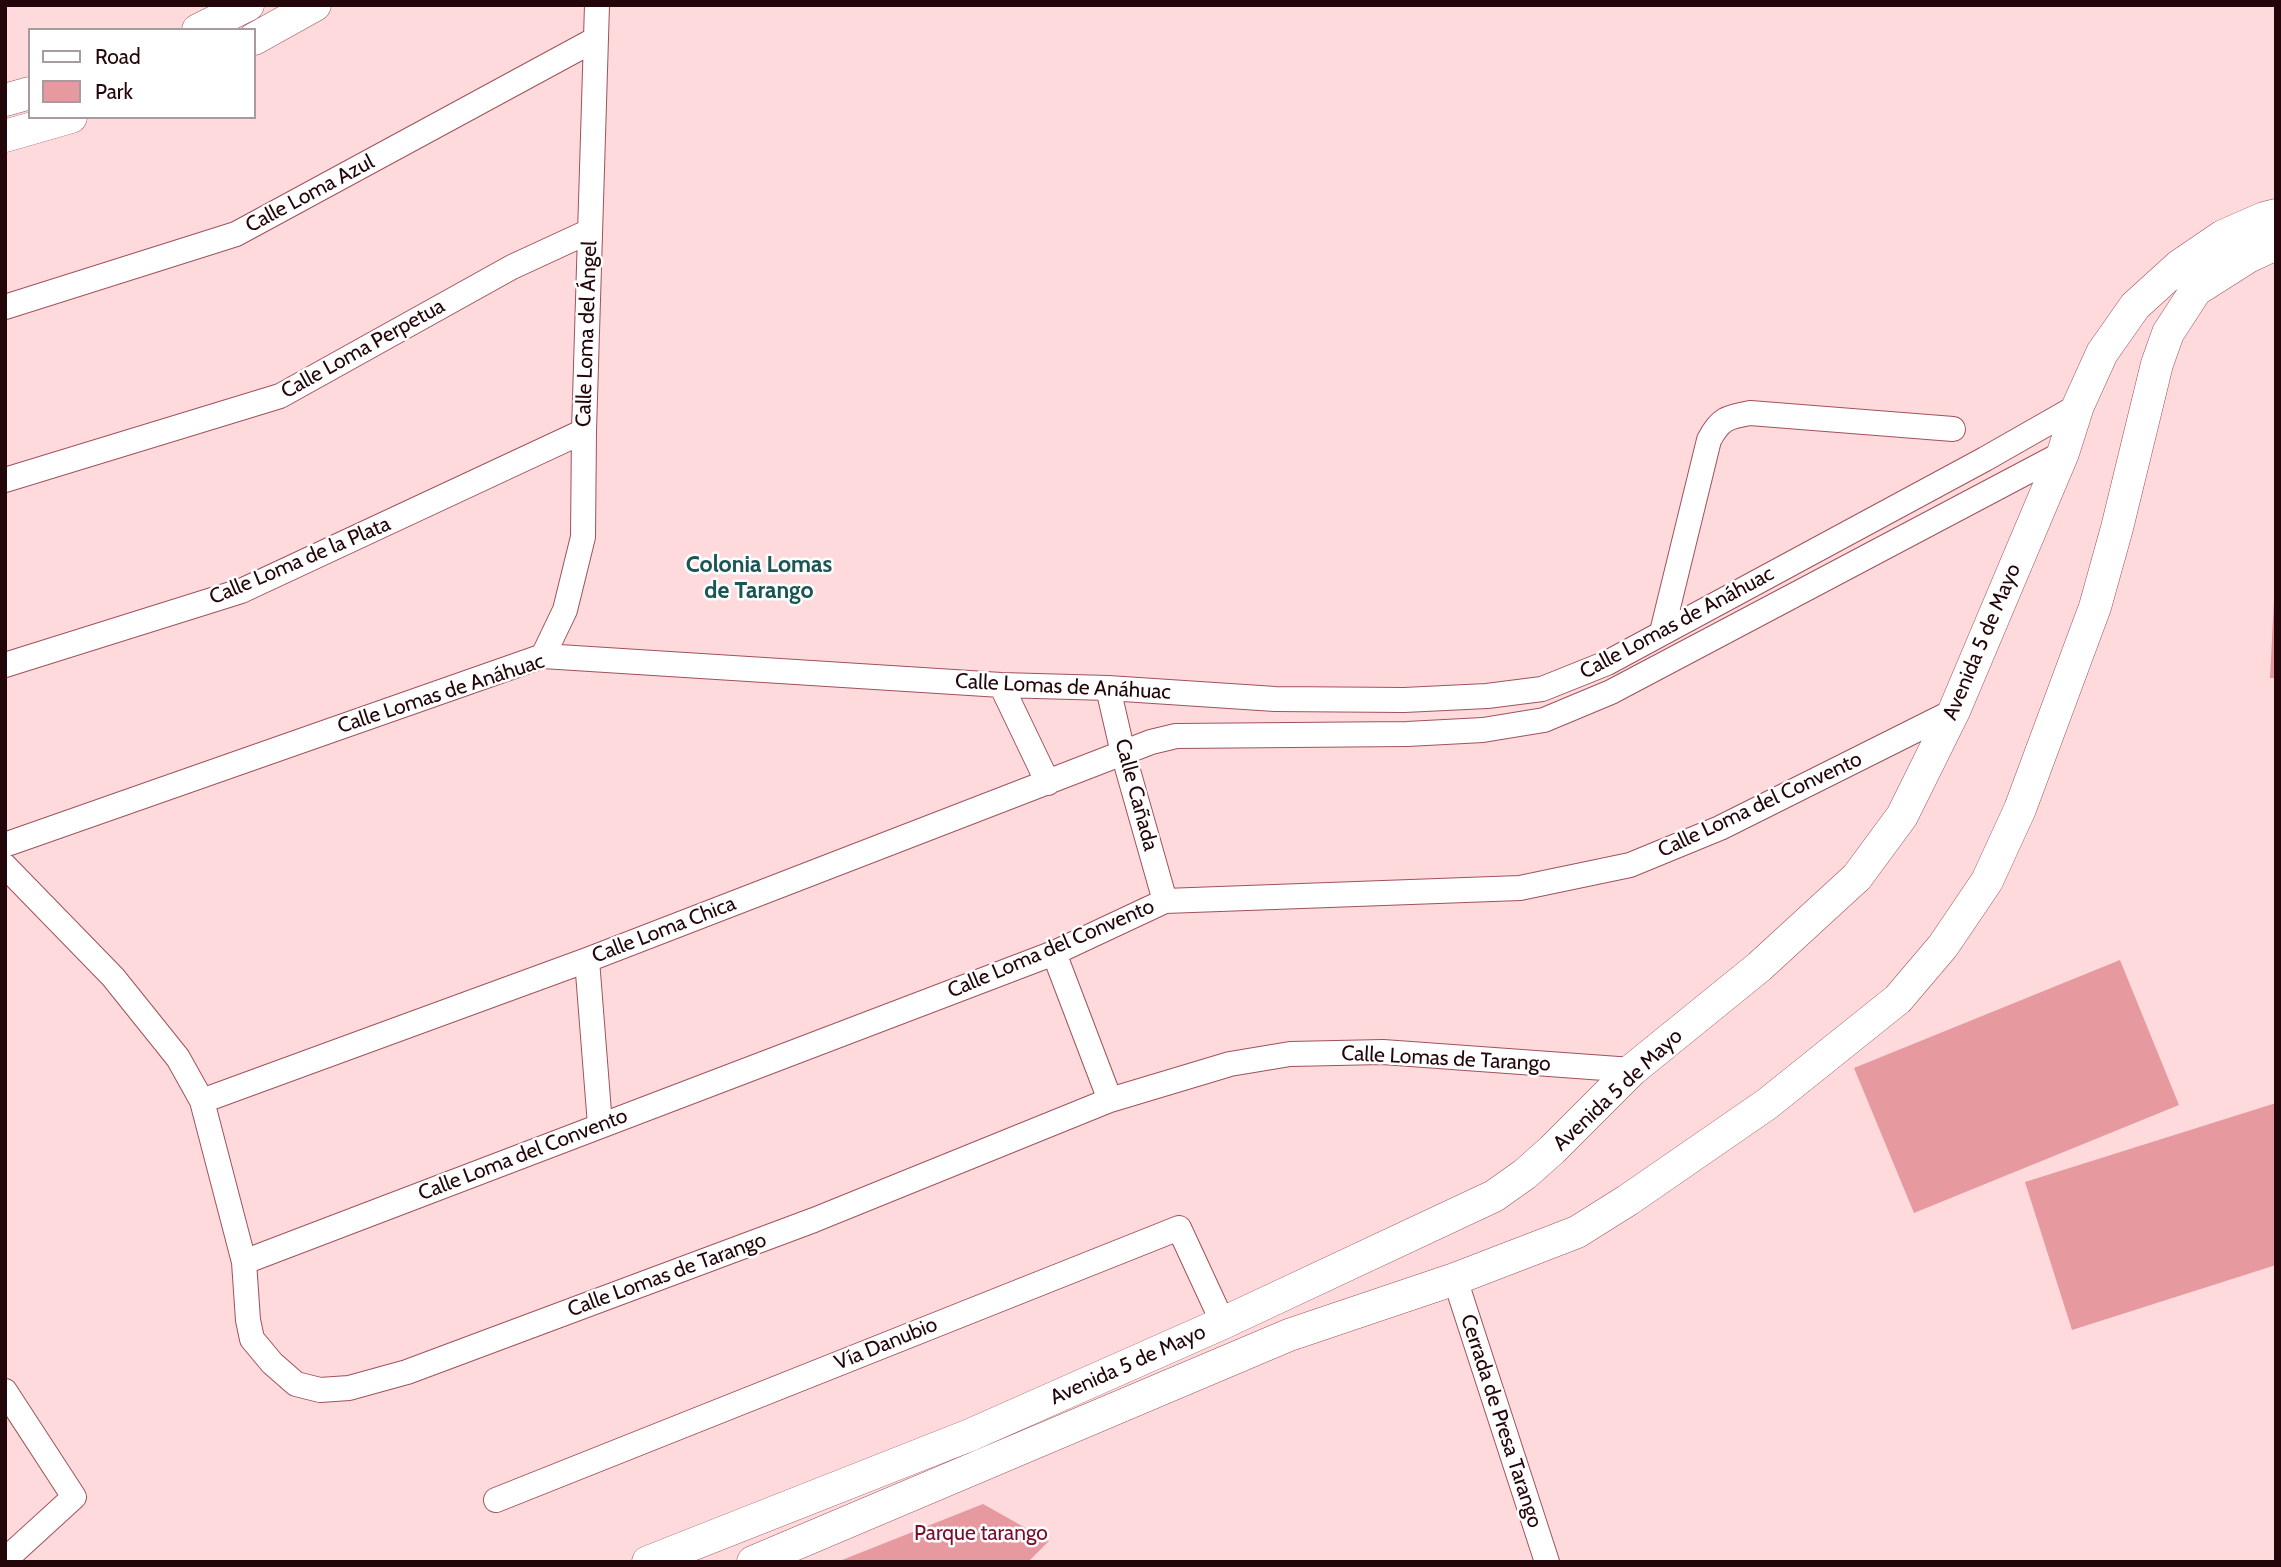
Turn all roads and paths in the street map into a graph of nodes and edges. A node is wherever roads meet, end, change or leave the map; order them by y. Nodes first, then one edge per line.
1 (248, 5) edge
2 (315, 5) edge
3 (597, 5) edge
4 (202, 28) edge
5 (256, 38) edge
6 (596, 39) junction
7 (28, 94) edge
8 (5, 100) edge
9 (64, 119) edge
10 (5, 136) edge
11 (2276, 215) edge
12 (590, 231) junction
13 (2276, 244) edge
14 (2196, 290) junction
15 (5, 307) edge
16 (2078, 406) junction
17 (1953, 429) dead end
18 (584, 431) junction
19 (2063, 453) junction
20 (5, 480) edge
21 (1662, 632) junction
22 (543, 656) junction
23 (5, 665) edge
24 (1001, 685) junction
25 (1108, 688) junction
26 (1954, 711) junction
27 (1123, 754) junction
28 (1048, 783) junction
29 (6, 852) edge
30 (1165, 901) junction
31 (1054, 953) junction
32 (587, 960) junction
33 (1632, 1070) junction
34 (1110, 1100) junction
35 (202, 1101) junction
36 (600, 1125) junction
37 (244, 1262) junction
38 (1454, 1279) junction
39 (1223, 1323) junction
40 (5, 1391) edge
41 (496, 1500) dead end
42 (6, 1557) edge
43 (648, 1562) edge
44 (753, 1562) edge
45 (1548, 1562) edge

1 - 4 main road
2 - 5 main road
3 - 6 street, Calle Loma del Ángel
6 - 12 street, Calle Loma del Ángel
6 - 15 street, Calle Loma Azul
7 - 8 main road
9 - 10 main road
11 - 16 main road, Avenida 5 de Mayo
12 - 18 street, Calle Loma del Ángel
12 - 20 street, Calle Loma Perpetua
13 - 14 main road, Avenida 5 de Mayo
14 - 19 main road
14 - 38 main road, Avenida 5 de Mayo
16 - 19 main road, Avenida 5 de Mayo
16 - 21 street, Calle Lomas de Anáhuac
17 - 21 street
18 - 22 street, Calle Loma del Ángel
18 - 23 street, Calle Loma de la Plata
19 - 26 main road, Avenida 5 de Mayo
19 - 27 street, Calle Lomas de Anáhuac
21 - 25 street, Calle Lomas de Anáhuac
22 - 24 street, Calle Lomas de Anáhuac
22 - 29 street, Calle Lomas de Anáhuac
24 - 25 street, Calle Lomas de Anáhuac
24 - 28 street
25 - 27 street, Calle Cañada
26 - 30 street, Calle Loma del Convento
26 - 33 main road, Avenida 5 de Mayo
27 - 28 street, Calle Loma Chica
27 - 30 street, Calle Cañada
28 - 32 street, Calle Loma Chica
29 - 35 street, Calle Lomas de Tarango
30 - 31 street, Calle Loma del Convento
31 - 34 street
31 - 36 street, Calle Loma del Convento
32 - 35 street, Calle Loma Chica
32 - 36 street
33 - 34 street, Calle Lomas de Tarango
33 - 39 main road, Avenida 5 de Mayo
34 - 37 street, Calle Lomas de Tarango
35 - 37 street, Calle Lomas de Tarango
36 - 37 street, Calle Loma del Convento
38 - 44 main road, Avenida 5 de Mayo
38 - 45 street, Cerrada de Presa Tarango
39 - 41 street, Vía Danubio
39 - 43 main road, Avenida 5 de Mayo
40 - 42 street

